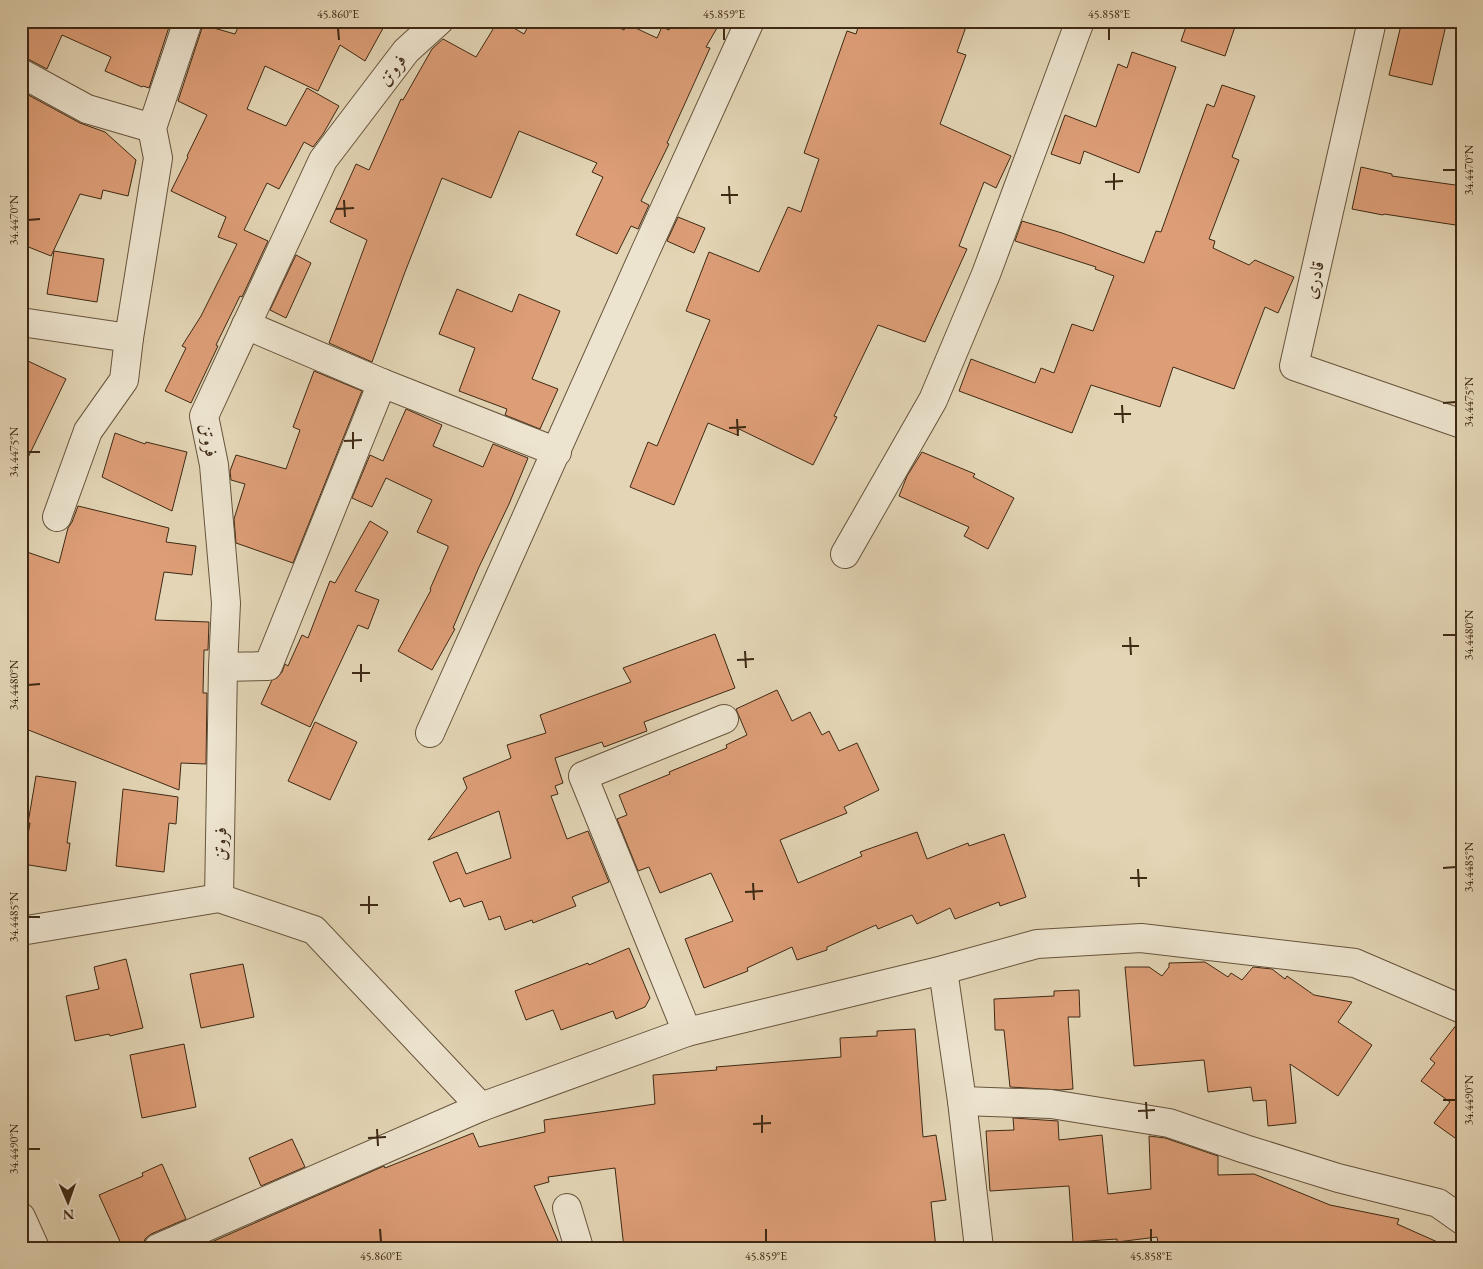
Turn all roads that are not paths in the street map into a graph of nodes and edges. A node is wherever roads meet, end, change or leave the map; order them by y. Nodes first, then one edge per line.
1 (188, 21) edge
2 (440, 21) edge
3 (750, 21) edge
4 (1080, 21) edge
5 (1372, 21) edge
6 (21, 73) edge
7 (152, 128) junction
8 (21, 322) edge
9 (246, 325) junction
10 (129, 338) junction
11 (382, 382) junction
12 (1462, 424) edge
13 (557, 452) junction
14 (57, 517) dead end
15 (845, 554) dead end
16 (223, 666) junction
17 (724, 719) dead end
18 (430, 733) dead end
19 (219, 898) junction
20 (21, 931) edge
21 (943, 970) junction
22 (1460, 1003) edge
23 (688, 1032) junction
24 (962, 1101) junction
25 (480, 1107) junction
26 (567, 1208) dead end
27 (21, 1217) edge
28 (1462, 1220) edge
29 (35, 1248) edge
30 (158, 1248) edge
31 (579, 1248) edge
32 (979, 1248) edge

1 - 7 street
2 - 9 street, فروتن
3 - 13 street
4 - 15 street
5 - 12 street, قادری
6 - 7 street
7 - 10 street
8 - 10 street
9 - 11 street
9 - 16 street, فروتن
10 - 14 street
11 - 13 street
11 - 16 street
13 - 18 street
16 - 19 street, فروتن
17 - 23 street
19 - 20 street
19 - 25 street
21 - 22 street
21 - 23 street
21 - 24 street
23 - 25 street
24 - 28 street
24 - 32 street
25 - 30 street
26 - 31 street
27 - 29 street

